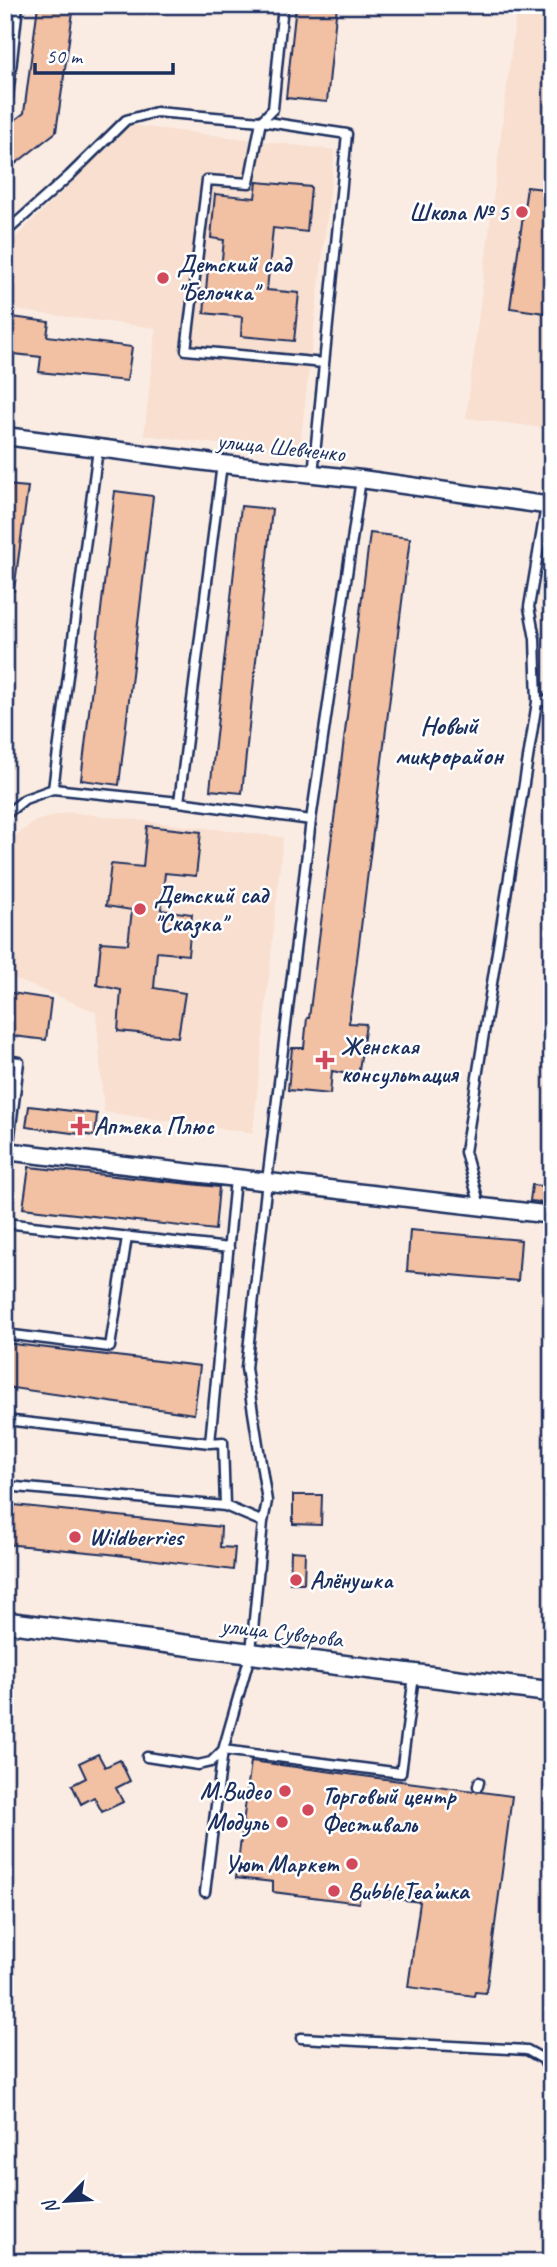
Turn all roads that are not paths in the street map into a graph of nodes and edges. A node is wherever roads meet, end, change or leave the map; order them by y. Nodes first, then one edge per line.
1 (18, 5) edge
2 (283, 5) edge
3 (5, 99) edge
4 (261, 121) junction
5 (5, 233) edge
6 (324, 363) junction
7 (5, 436) edge
8 (98, 449) junction
9 (222, 464) junction
10 (313, 474) junction
11 (361, 479) junction
12 (549, 506) edge
13 (552, 699) edge
14 (537, 702) junction
15 (53, 789) junction
16 (179, 802) junction
17 (5, 815) edge
18 (311, 820) junction
19 (5, 1060) edge
20 (7, 1151) edge
21 (235, 1179) junction
22 (267, 1181) junction
23 (480, 1206) junction
24 (552, 1215) edge
25 (5, 1223) edge
26 (127, 1237) junction
27 (229, 1248) junction
28 (5, 1334) edge
29 (5, 1420) edge
30 (210, 1443) junction
31 (5, 1486) edge
32 (225, 1506) junction
33 (262, 1522) junction
34 (5, 1622) edge
35 (251, 1652) junction
36 (414, 1673) junction
37 (552, 1692) edge
38 (223, 1751) junction
39 (147, 1757) dead end
40 (205, 1892) dead end
41 (301, 2038) dead end
42 (552, 2077) edge

1 - 3 lane
2 - 4 lane
4 - 5 lane
4 - 6 lane
4 - 6 lane
6 - 10 lane
7 - 8 street, улица Шевченко
8 - 9 street, улица Шевченко
8 - 15 lane
9 - 10 street, улица Шевченко
9 - 16 lane
10 - 11 street, улица Шевченко
11 - 12 street, улица Шевченко
11 - 18 lane
12 - 14 lane
13 - 14 lane
14 - 23 lane
15 - 16 lane
15 - 17 lane
16 - 18 lane
18 - 22 lane
19 - 20 lane
20 - 21 street
21 - 22 street
21 - 27 lane
22 - 23 street
22 - 33 lane
23 - 24 street
25 - 26 lane
26 - 27 lane
26 - 28 lane
27 - 30 lane
29 - 30 lane
30 - 32 lane
31 - 32 lane
32 - 33 lane
33 - 35 lane
34 - 35 street, улица Суворова
35 - 36 street, улица Суворова
35 - 38 lane
36 - 37 street, улица Суворова
36 - 38 lane
38 - 39 lane
38 - 40 lane
41 - 42 lane

